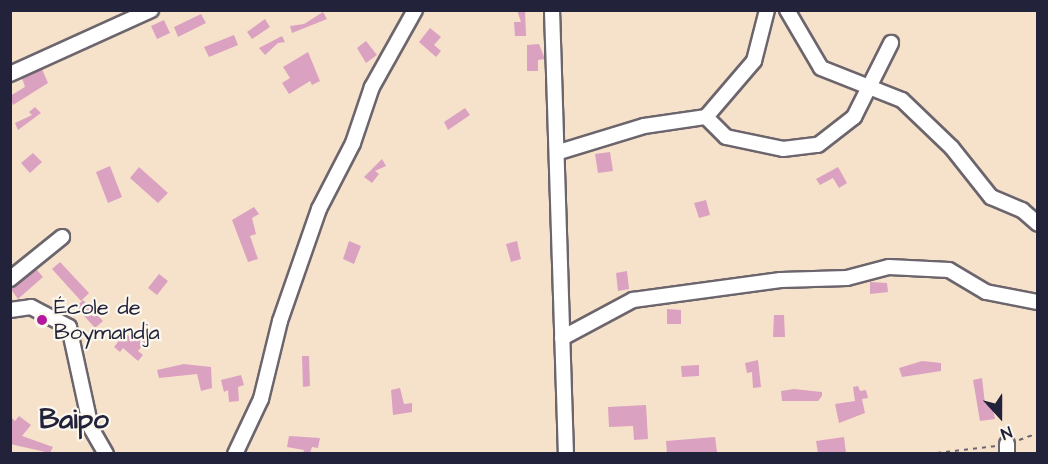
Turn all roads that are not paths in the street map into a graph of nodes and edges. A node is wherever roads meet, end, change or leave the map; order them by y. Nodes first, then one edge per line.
1 (151, 10) edge
2 (415, 10) edge
3 (552, 10) edge
4 (767, 10) edge
5 (787, 10) edge
6 (891, 43) dead end
7 (10, 74) edge
8 (870, 86) junction
9 (706, 117) junction
10 (559, 152) junction
11 (1038, 224) edge
12 (62, 237) dead end
13 (10, 279) edge
14 (1038, 302) edge
15 (10, 310) edge
16 (562, 338) junction
17 (106, 453) edge
18 (236, 453) edge
19 (566, 453) edge

1 - 7 street
2 - 18 street
3 - 10 street
4 - 9 street
5 - 8 street
6 - 8 street
8 - 9 street
8 - 11 street
9 - 10 street
10 - 16 street
12 - 13 street
14 - 16 street
15 - 17 street
16 - 19 street

